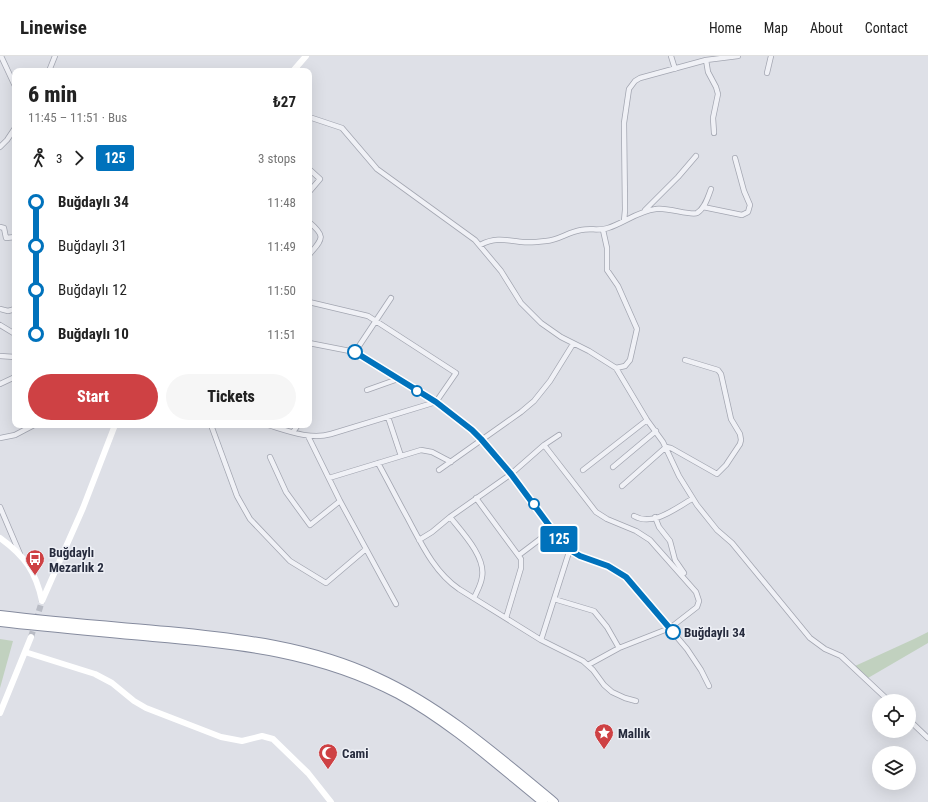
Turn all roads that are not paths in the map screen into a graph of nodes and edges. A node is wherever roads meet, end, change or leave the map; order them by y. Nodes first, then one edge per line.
1 (1, 56) edge
2 (55, 56) edge
3 (306, 56) edge
4 (671, 56) edge
5 (738, 56) edge
6 (770, 56) edge
7 (706, 60) junction
8 (50, 68) edge
9 (296, 68) edge
10 (675, 69) junction
11 (768, 73) dead end
12 (12, 80) edge
13 (312, 117) edge
14 (12, 132) edge
15 (714, 133) dead end
16 (0, 147) edge
17 (696, 156) dead end
18 (735, 158) dead end
19 (312, 172) edge
20 (312, 188) edge
21 (711, 190) dead end
22 (703, 207) junction
23 (645, 210) junction
24 (624, 221) junction
25 (312, 225) edge
26 (0, 227) edge
27 (603, 230) junction
28 (12, 237) edge
29 (480, 245) junction
30 (312, 251) edge
31 (391, 298) dead end
32 (312, 303) edge
33 (0, 310) edge
34 (12, 310) edge
35 (376, 321) junction
36 (0, 325) edge
37 (12, 332) edge
38 (312, 344) edge
39 (573, 344) junction
40 (355, 352) junction
41 (0, 356) edge
42 (12, 357) edge
43 (685, 360) dead end
44 (616, 368) junction
45 (12, 379) edge
46 (398, 379) junction
47 (0, 384) edge
48 (367, 390) dead end
49 (436, 402) junction
50 (388, 417) junction
51 (648, 420) junction
52 (28, 428) edge
53 (114, 428) edge
54 (212, 428) edge
55 (279, 428) edge
56 (296, 428) edge
57 (656, 431) junction
58 (293, 432) junction
59 (559, 435) dead end
60 (308, 436) junction
61 (0, 438) edge
62 (481, 439) junction
63 (544, 445) junction
64 (665, 448) junction
65 (400, 456) junction
66 (270, 457) dead end
67 (451, 462) junction
68 (378, 463) junction
69 (613, 467) dead end
70 (439, 470) dead end
71 (583, 470) dead end
72 (511, 474) junction
73 (329, 478) junction
74 (622, 486) dead end
75 (476, 498) junction
76 (692, 499) junction
77 (340, 501) junction
78 (0, 507) edge
79 (634, 516) dead end
80 (450, 517) junction
81 (655, 517) junction
82 (552, 530) junction
83 (0, 538) edge
84 (419, 540) junction
85 (366, 549) junction
86 (570, 550) junction
87 (519, 555) junction
88 (21, 556) junction
89 (685, 578) junction
90 (474, 598) junction
91 (554, 599) junction
92 (396, 604) dead end
93 (0, 615) edge
94 (506, 618) junction
95 (0, 622) edge
96 (670, 628) junction
97 (31, 637) tunnel mouth
98 (541, 640) junction
99 (619, 648) junction
100 (25, 652) junction
101 (588, 666) junction
102 (709, 686) dead end
103 (882, 694) edge
104 (636, 701) dead end
105 (0, 713) edge
106 (916, 727) edge
107 (928, 738) edge
108 (331, 802) edge
109 (543, 802) edge
110 (554, 802) edge

1 - 12 street
2 - 8 street
3 - 9 street
4 - 10 street
5 - 7 street
6 - 11 street
7 - 10 street
7 - 15 street
10 - 24 street
13 - 29 street
14 - 16 street
17 - 23 street
18 - 22 street
19 - 20 street
21 - 22 street
22 - 23 street
23 - 24 street
24 - 27 street
25 - 30 street
26 - 28 street
27 - 29 street
27 - 44 street
29 - 39 street
31 - 35 street
32 - 35 street
33 - 34 street
35 - 40 street
35 - 49 street
36 - 37 street
38 - 40 street
39 - 44 street
39 - 62 street
40 - 46 street
41 - 42 street
43 - 64 street
44 - 51 street
45 - 47 street
46 - 48 street
46 - 49 street
49 - 50 street
49 - 62 street
50 - 60 street
50 - 65 street
51 - 57 street
51 - 71 street
52 - 61 street
53 - 88 street
54 - 85 street
55 - 58 street
56 - 58 street
57 - 64 street
57 - 69 street
58 - 60 street
59 - 63 street
60 - 73 street
62 - 67 street
62 - 72 street
63 - 72 street
63 - 89 street
64 - 74 street
64 - 76 street
65 - 67 street
65 - 68 street
66 - 77 street
67 - 70 street
68 - 73 street
68 - 84 street
72 - 75 street
72 - 82 street
73 - 77 street
75 - 80 street
75 - 87 street
76 - 81 street
76 - 103 street
77 - 85 street
78 - 88 street
79 - 81 street
80 - 84 street
80 - 90 street
81 - 89 street
82 - 86 street
82 - 87 street
83 - 88 street
84 - 90 street
85 - 92 street
86 - 91 street
86 - 96 street
87 - 94 street
89 - 96 street
90 - 94 street
91 - 98 street
91 - 99 street
93 - 110 highway
94 - 98 street
95 - 109 highway
96 - 99 street
96 - 102 street
97 - 100 street
98 - 101 street
99 - 101 street
100 - 105 street
100 - 108 street
101 - 104 street
106 - 107 street

